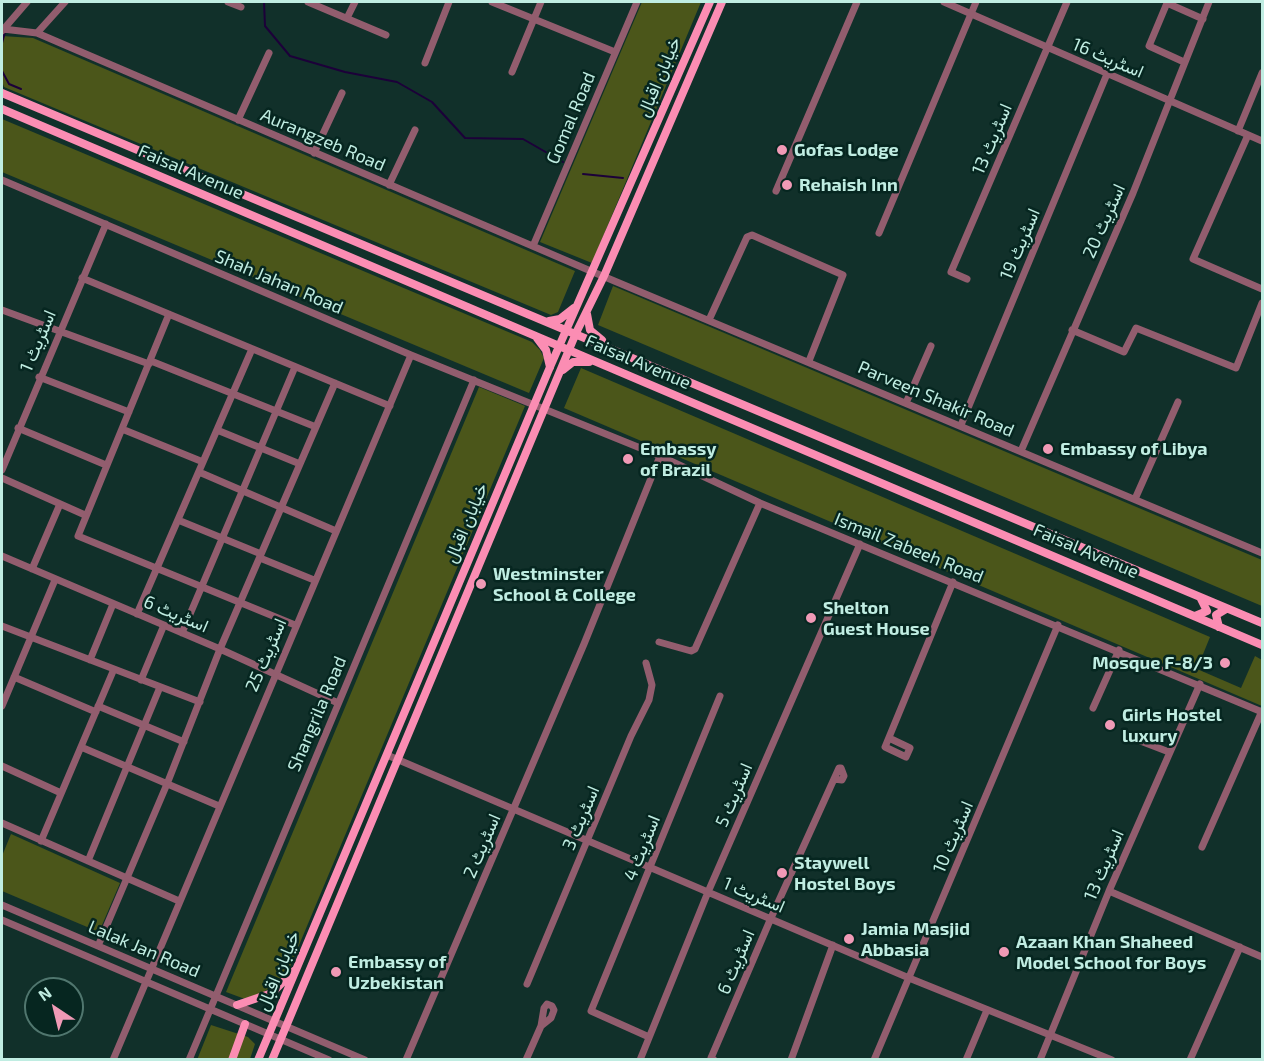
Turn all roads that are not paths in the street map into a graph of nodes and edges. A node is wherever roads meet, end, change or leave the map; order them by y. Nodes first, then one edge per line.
1 (27, 2) edge
2 (64, 2) edge
3 (228, 2) edge
4 (308, 2) edge
5 (356, 2) edge
6 (448, 2) edge
7 (492, 2) edge
8 (541, 2) edge
9 (637, 2) edge
10 (710, 2) edge
11 (722, 2) edge
12 (857, 2) edge
13 (944, 2) edge
14 (975, 2) edge
15 (1067, 2) edge
16 (1209, 2) edge
17 (241, 7) dead end
18 (971, 13) junction
19 (347, 18) junction
20 (533, 19) junction
21 (1203, 19) junction
22 (2, 30) edge
23 (37, 33) junction
24 (386, 35) dead end
25 (1047, 49) junction
26 (615, 52) junction
27 (269, 53) dead end
28 (1184, 62) junction
29 (424, 63) dead end
30 (512, 72) dead end
31 (1107, 74) junction
32 (1263, 74) edge
33 (3, 92) edge
34 (342, 93) dead end
35 (1170, 100) junction
36 (2, 111) edge
37 (238, 120) junction
38 (415, 130) dead end
39 (1238, 131) junction
40 (1248, 135) junction
41 (1263, 141) edge
42 (314, 153) junction
43 (2, 180) edge
44 (389, 185) junction
45 (776, 191) dead end
46 (106, 225) junction
47 (879, 233) dead end
48 (533, 246) junction
49 (598, 274) junction
50 (82, 278) junction
51 (967, 279) dead end
52 (1263, 289) edge
53 (580, 300) junction
54 (1263, 303) edge
55 (590, 305) junction
56 (2, 310) edge
57 (169, 314) junction
58 (540, 319) junction
59 (709, 320) junction
60 (59, 330) junction
61 (566, 330) junction
62 (1072, 330) junction
63 (576, 333) junction
64 (535, 336) junction
65 (558, 346) junction
66 (931, 346) dead end
67 (252, 349) junction
68 (613, 349) junction
69 (569, 350) junction
70 (411, 355) junction
71 (809, 361) junction
72 (150, 363) junction
73 (604, 365) junction
74 (295, 367) junction
75 (550, 367) junction
76 (560, 373) junction
77 (39, 377) junction
78 (474, 381) junction
79 (335, 383) junction
80 (232, 394) junction
81 (1178, 402) dead end
82 (906, 403) junction
83 (534, 404) junction
84 (390, 406) junction
85 (546, 408) junction
86 (276, 411) junction
87 (129, 412) junction
88 (961, 425) junction
89 (316, 427) junction
90 (18, 428) junction
91 (122, 429) junction
92 (217, 430) junction
93 (260, 448) junction
94 (1021, 451) junction
95 (5, 453) edge
96 (660, 456) junction
97 (203, 462) junction
98 (300, 464) junction
99 (106, 465) junction
100 (2, 470) edge
101 (199, 472) junction
102 (2, 478) edge
103 (241, 490) junction
104 (1135, 499) junction
105 (760, 503) junction
106 (60, 504) junction
107 (280, 507) junction
108 (85, 515) junction
109 (178, 520) junction
110 (336, 531) junction
111 (222, 538) junction
112 (860, 544) junction
113 (1263, 553) edge
114 (2, 556) edge
115 (261, 556) junction
116 (157, 568) junction
117 (32, 569) junction
118 (55, 580) junction
119 (314, 580) junction
120 (953, 582) junction
121 (201, 587) junction
122 (1201, 598) junction
123 (240, 603) junction
124 (113, 604) junction
125 (1226, 609) junction
126 (137, 614) junction
127 (1195, 616) junction
128 (1263, 623) edge
129 (164, 625) junction
130 (1058, 625) junction
131 (2, 626) edge
132 (295, 626) junction
133 (1219, 627) junction
134 (182, 633) junction
135 (31, 638) junction
136 (659, 642) dead end
137 (1263, 645) edge
138 (220, 649) junction
139 (1119, 650) junction
140 (90, 660) junction
141 (646, 663) dead end
142 (114, 669) junction
143 (275, 673) junction
144 (14, 677) junction
145 (141, 680) junction
146 (1200, 684) junction
147 (160, 687) junction
148 (4, 691) edge
149 (720, 696) dead end
150 (200, 702) junction
151 (338, 703) junction
152 (2, 706) edge
153 (1093, 708) dead end
154 (97, 709) junction
155 (1262, 712) edge
156 (144, 725) junction
157 (1131, 737) dead end
158 (889, 738) dead end
159 (184, 742) junction
160 (81, 747) junction
161 (1169, 752) junction
162 (387, 755) junction
163 (398, 759) junction
164 (2, 766) edge
165 (127, 767) junction
166 (834, 779) dead end
167 (167, 784) junction
168 (62, 793) junction
169 (219, 806) junction
170 (514, 808) junction
171 (2, 823) edge
172 (588, 840) junction
173 (41, 841) junction
174 (1202, 847) dead end
175 (88, 861) junction
176 (650, 868) junction
177 (127, 878) junction
178 (1109, 891) junction
179 (708, 892) junction
180 (179, 901) junction
181 (2, 905) edge
182 (771, 918) junction
183 (2, 923) edge
184 (833, 945) junction
185 (98, 946) junction
186 (1240, 947) junction
187 (1263, 957) edge
188 (151, 968) junction
189 (297, 968) junction
190 (909, 978) junction
191 (146, 981) junction
192 (527, 984) dead end
193 (215, 996) junction
194 (237, 1005) junction
195 (210, 1009) junction
196 (987, 1010) junction
197 (275, 1022) junction
198 (245, 1024) junction
199 (286, 1026) junction
200 (540, 1026) dead end
201 (270, 1034) junction
202 (1050, 1036) junction
203 (649, 1037) junction
204 (280, 1039) junction
205 (113, 1059) edge
206 (189, 1059) edge
207 (232, 1059) edge
208 (258, 1059) edge
209 (272, 1059) edge
210 (329, 1059) edge
211 (365, 1059) edge
212 (406, 1059) edge
213 (526, 1059) edge
214 (640, 1059) edge
215 (712, 1059) edge
216 (791, 1059) edge
217 (874, 1059) edge
218 (966, 1059) edge
219 (1040, 1059) edge
220 (1112, 1059) edge
221 (1190, 1059) edge

1 - 22 street
2 - 23 street
3 - 17 street
4 - 19 street
5 - 19 street
6 - 29 street
7 - 20 street
8 - 20 street
9 - 26 street, Gomal Road
10 - 49 main road, خیابان اقبال
11 - 49 main road, خیابان اقبال
12 - 45 street
13 - 18 street, اسٹریٹ 16
14 - 18 street
15 - 25 street, اسٹریٹ 13
16 - 21 street, اسٹریٹ 20
18 - 25 street, اسٹریٹ 16
18 - 47 street
19 - 24 street
20 - 26 street
20 - 30 street
21 - 28 street, اسٹریٹ 20
21 - 28 street
22 - 23 street, Aurangzeb Road
23 - 37 street, Aurangzeb Road
25 - 31 street, اسٹریٹ 16
25 - 51 street, اسٹریٹ 13
26 - 48 street, Gomal Road
27 - 37 street
28 - 35 street, اسٹریٹ 20
31 - 35 street, اسٹریٹ 16
31 - 88 street, اسٹریٹ 19
32 - 39 street
33 - 58 main road, Faisal Avenue
34 - 42 street
35 - 39 street, اسٹریٹ 16
35 - 62 street, اسٹریٹ 20
36 - 64 main road, Faisal Avenue
37 - 42 street, Aurangzeb Road
38 - 44 street
39 - 40 street, اسٹریٹ 16
40 - 41 street, اسٹریٹ 16
40 - 52 street
42 - 44 street, Aurangzeb Road
43 - 46 street, Shah Jahan Road
44 - 48 street, Aurangzeb Road
46 - 50 street, اسٹریٹ 1
46 - 70 street, Shah Jahan Road
48 - 49 street, Aurangzeb Road
49 - 53 main road, خیابان اقبال
49 - 55 main road, خیابان اقبال
49 - 59 street, Parveen Shakir Road
50 - 57 street
50 - 60 street, اسٹریٹ 1
53 - 58 main road
53 - 61 main road, خیابان اقبال
54 - 62 street
55 - 63 main road, خیابان اقبال
55 - 68 main road
56 - 60 street
57 - 67 street
57 - 72 street
58 - 61 main road, Faisal Avenue
59 - 71 street, Parveen Shakir Road
59 - 71 street
60 - 72 street
60 - 77 street, اسٹریٹ 1
61 - 63 main road, Faisal Avenue
61 - 65 main road, خیابان اقبال
62 - 94 street, اسٹریٹ 20
63 - 68 main road, Faisal Avenue
63 - 69 main road, خیابان اقبال
64 - 65 main road, Faisal Avenue
64 - 75 main road
65 - 69 main road, Faisal Avenue
65 - 75 main road, خیابان اقبال
66 - 82 street
67 - 74 street
67 - 80 street
68 - 122 main road, Faisal Avenue
69 - 73 main road, Faisal Avenue
69 - 76 main road, خیابان اقبال
70 - 78 street, Shah Jahan Road
70 - 84 street, اسٹریٹ 25
71 - 82 street, Parveen Shakir Road
72 - 80 street
72 - 87 street
73 - 76 main road
73 - 127 main road, Faisal Avenue
74 - 79 street
74 - 86 street
75 - 83 main road, خیابان اقبال
76 - 85 main road, خیابان اقبال
77 - 87 street
77 - 90 street, اسٹریٹ 1
78 - 83 street, Shah Jahan Road
78 - 151 street, Shangrila Road
79 - 84 street
79 - 89 street
80 - 86 street
80 - 92 street
81 - 104 street
82 - 88 street, Parveen Shakir Road
83 - 85 street, Shah Jahan Road
83 - 162 main road, خیابان اقبال
84 - 110 street, اسٹریٹ 25
85 - 96 street, Ismail Zabeeh Road
85 - 163 main road, خیابان اقبال
86 - 89 street
86 - 93 street
87 - 91 street
88 - 94 street, Parveen Shakir Road
89 - 98 street
90 - 95 street, اسٹریٹ 1
90 - 99 street
91 - 97 street
91 - 99 street
92 - 93 street
92 - 97 street
93 - 98 street
93 - 103 street
94 - 104 street, Parveen Shakir Road
95 - 100 street, اسٹریٹ 1
96 - 105 street, Ismail Zabeeh Road
96 - 170 street, اسٹریٹ 2
97 - 101 street
98 - 107 street
99 - 108 street
101 - 103 street
101 - 109 street
102 - 106 street
103 - 107 street
103 - 111 street
104 - 113 street, Parveen Shakir Road
105 - 112 street, Ismail Zabeeh Road
105 - 136 street
106 - 108 street
106 - 117 street
107 - 110 street
107 - 115 street
108 - 116 street
109 - 111 street
109 - 116 street
110 - 119 street, اسٹریٹ 25
111 - 115 street
111 - 121 street
112 - 120 street, Ismail Zabeeh Road
112 - 179 street, اسٹریٹ 5
114 - 117 street, اسٹریٹ 6
115 - 119 street
115 - 123 street
116 - 121 street
116 - 126 street
117 - 118 street, اسٹریٹ 6
118 - 124 street, اسٹریٹ 6
118 - 135 street
119 - 132 street, اسٹریٹ 25
120 - 130 street, Ismail Zabeeh Road
120 - 158 street
121 - 123 street
121 - 134 street
122 - 125 main road, Faisal Avenue
122 - 127 main road
123 - 132 street
123 - 138 street
124 - 126 street, اسٹریٹ 6
124 - 140 street
125 - 128 main road, Faisal Avenue
125 - 133 main road
126 - 129 street, اسٹریٹ 6
127 - 133 main road, Faisal Avenue
129 - 134 street, اسٹریٹ 6
129 - 145 street
130 - 139 street, Ismail Zabeeh Road
130 - 190 street, اسٹریٹ 10
131 - 135 street
132 - 143 street, اسٹریٹ 25
133 - 137 main road, Faisal Avenue
134 - 138 street, اسٹریٹ 6
135 - 140 street
135 - 144 street
138 - 143 street, اسٹریٹ 6
138 - 150 street
139 - 146 street, Ismail Zabeeh Road
139 - 153 street
140 - 142 street
141 - 172 street, اسٹریٹ 3
142 - 145 street
142 - 154 street
143 - 151 street, اسٹریٹ 6
143 - 169 street, اسٹریٹ 25
144 - 148 street
144 - 154 street
145 - 147 street
146 - 155 street, Ismail Zabeeh Road
146 - 161 street, اسٹریٹ 13
147 - 150 street
147 - 156 street
148 - 152 street
149 - 176 street, اسٹریٹ 4
150 - 159 street
151 - 193 street, Shangrila Road
154 - 156 street
154 - 160 street
155 - 174 street
156 - 159 street
156 - 165 street
157 - 161 street
159 - 167 street
160 - 165 street
160 - 168 street
161 - 178 street, اسٹریٹ 13
162 - 163 street, اسٹریٹ 1
162 - 189 main road, خیابان اقبال
163 - 170 street, اسٹریٹ 1
163 - 199 main road, خیابان اقبال
164 - 168 street
165 - 167 street
165 - 175 street
166 - 182 street, اسٹریٹ 6
167 - 169 street
167 - 177 street
168 - 173 street
169 - 180 street, اسٹریٹ 25
170 - 172 street, اسٹریٹ 1
170 - 212 street, اسٹریٹ 2
171 - 173 street
172 - 176 street, اسٹریٹ 1
172 - 192 street, اسٹریٹ 3
173 - 175 street
175 - 177 street
176 - 179 street, اسٹریٹ 1
176 - 203 street, اسٹریٹ 4
177 - 180 street
177 - 185 street
178 - 186 street
178 - 202 street, اسٹریٹ 13
179 - 182 street, اسٹریٹ 1
179 - 203 street, اسٹریٹ 5
180 - 188 street, اسٹریٹ 25
181 - 185 street, Lalak Jan Road
182 - 184 street, اسٹریٹ 1
182 - 215 street, اسٹریٹ 6
183 - 191 street, Lalak Jan Road
184 - 190 street, اسٹریٹ 1
184 - 216 street
185 - 188 street, Lalak Jan Road
186 - 187 street
186 - 221 street
188 - 191 street, اسٹریٹ 25
188 - 193 street, Lalak Jan Road
189 - 194 main road
189 - 197 main road, خیابان اقبال
190 - 196 street, اسٹریٹ 1
190 - 217 street, اسٹریٹ 10
191 - 195 street, Lalak Jan Road
191 - 205 street
193 - 194 street, Lalak Jan Road
193 - 195 street, Shangrila Road
194 - 197 street, Lalak Jan Road
195 - 198 street, Lalak Jan Road
195 - 206 street, Shangrila Road
196 - 202 street, اسٹریٹ 1
196 - 218 street
197 - 199 street, Lalak Jan Road
197 - 201 main road, خیابان اقبال
198 - 201 street, Lalak Jan Road
198 - 207 main road
199 - 204 main road, خیابان اقبال
199 - 211 street, Lalak Jan Road
200 - 213 street
201 - 204 street, Lalak Jan Road
201 - 208 main road, خیابان اقبال
202 - 219 street, اسٹریٹ 13
202 - 220 street, اسٹریٹ 1
203 - 214 street, اسٹریٹ 5
204 - 209 main road, خیابان اقبال
204 - 210 street, Lalak Jan Road

